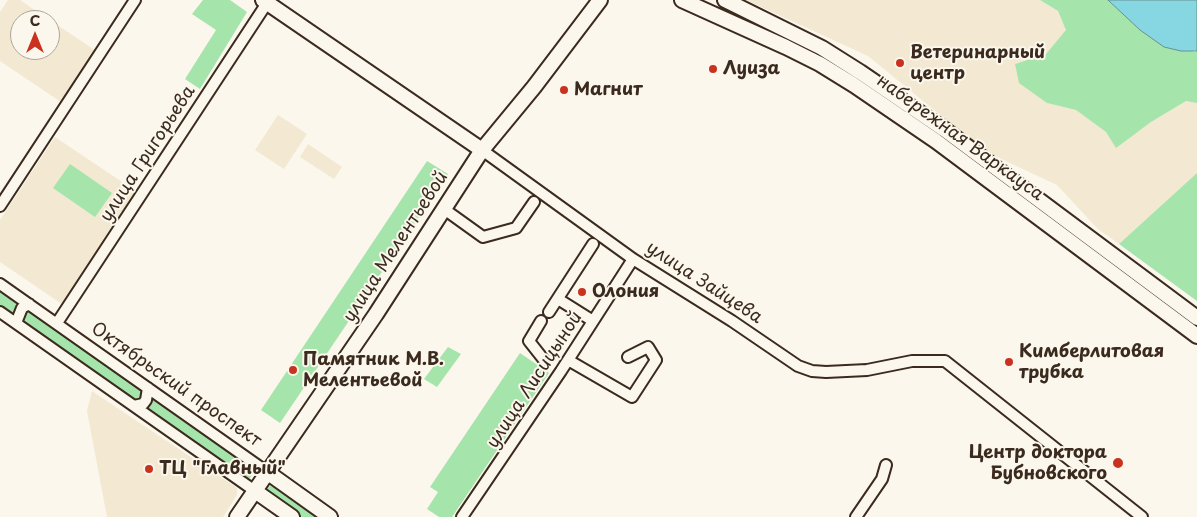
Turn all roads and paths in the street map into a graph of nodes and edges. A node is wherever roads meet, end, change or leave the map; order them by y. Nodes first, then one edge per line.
1 (135, 0) edge
2 (682, 0) edge
3 (725, 0) edge
4 (265, 1) edge
5 (602, 2) edge
6 (482, 150) junction
7 (1023, 197) junction
8 (534, 202) dead end
9 (0, 206) edge
10 (444, 209) junction
11 (1052, 210) junction
12 (1043, 221) junction
13 (594, 244) dead end
14 (633, 259) junction
15 (0, 284) edge
16 (558, 299) junction
17 (29, 304) junction
18 (0, 312) edge
19 (549, 312) dead end
20 (1197, 318) edge
21 (541, 320) dead end
22 (593, 321) junction
23 (57, 323) junction
24 (16, 324) junction
25 (1197, 336) edge
26 (628, 357) dead end
27 (544, 360) dead end
28 (568, 360) junction
29 (148, 388) junction
30 (134, 406) junction
31 (886, 465) dead end
32 (267, 472) junction
33 (255, 491) junction
34 (237, 517) edge
35 (292, 517) edge
36 (330, 517) edge
37 (462, 517) edge
38 (856, 517) edge
39 (1142, 517) edge

1 - 9 street
2 - 7 main road, набережная Варкауса
3 - 7 main road, набережная Варкауса
4 - 6 main road, улица Зайцева
4 - 23 street, улица Григорьева
5 - 6 main road, улица Мелентьевой
6 - 10 main road, улица Мелентьевой
6 - 14 street, улица Зайцева
7 - 11 main road, набережная Варкауса
7 - 12 main road, набережная Варкауса
8 - 10 street
10 - 32 main road, улица Мелентьевой
11 - 12 main road
11 - 20 main road, набережная Варкауса
12 - 25 main road, набережная Варкауса
13 - 16 street
14 - 22 street, улица Лисицыной
14 - 39 street, улица Зайцева
15 - 17 street, Октябрьский проспект
16 - 19 street
16 - 22 street
17 - 23 street, Октябрьский проспект
17 - 24 street
18 - 24 street
21 - 27 street
22 - 28 street, улица Лисицыной
23 - 29 street, Октябрьский проспект
24 - 30 street
26 - 28 street
28 - 37 street, улица Лисицыной
29 - 30 street
29 - 32 street, Октябрьский проспект
30 - 33 street
31 - 38 street
32 - 33 main road, улица Мелентьевой
32 - 36 main road, Октябрьский проспект
33 - 34 main road, улица Мелентьевой
33 - 35 main road

